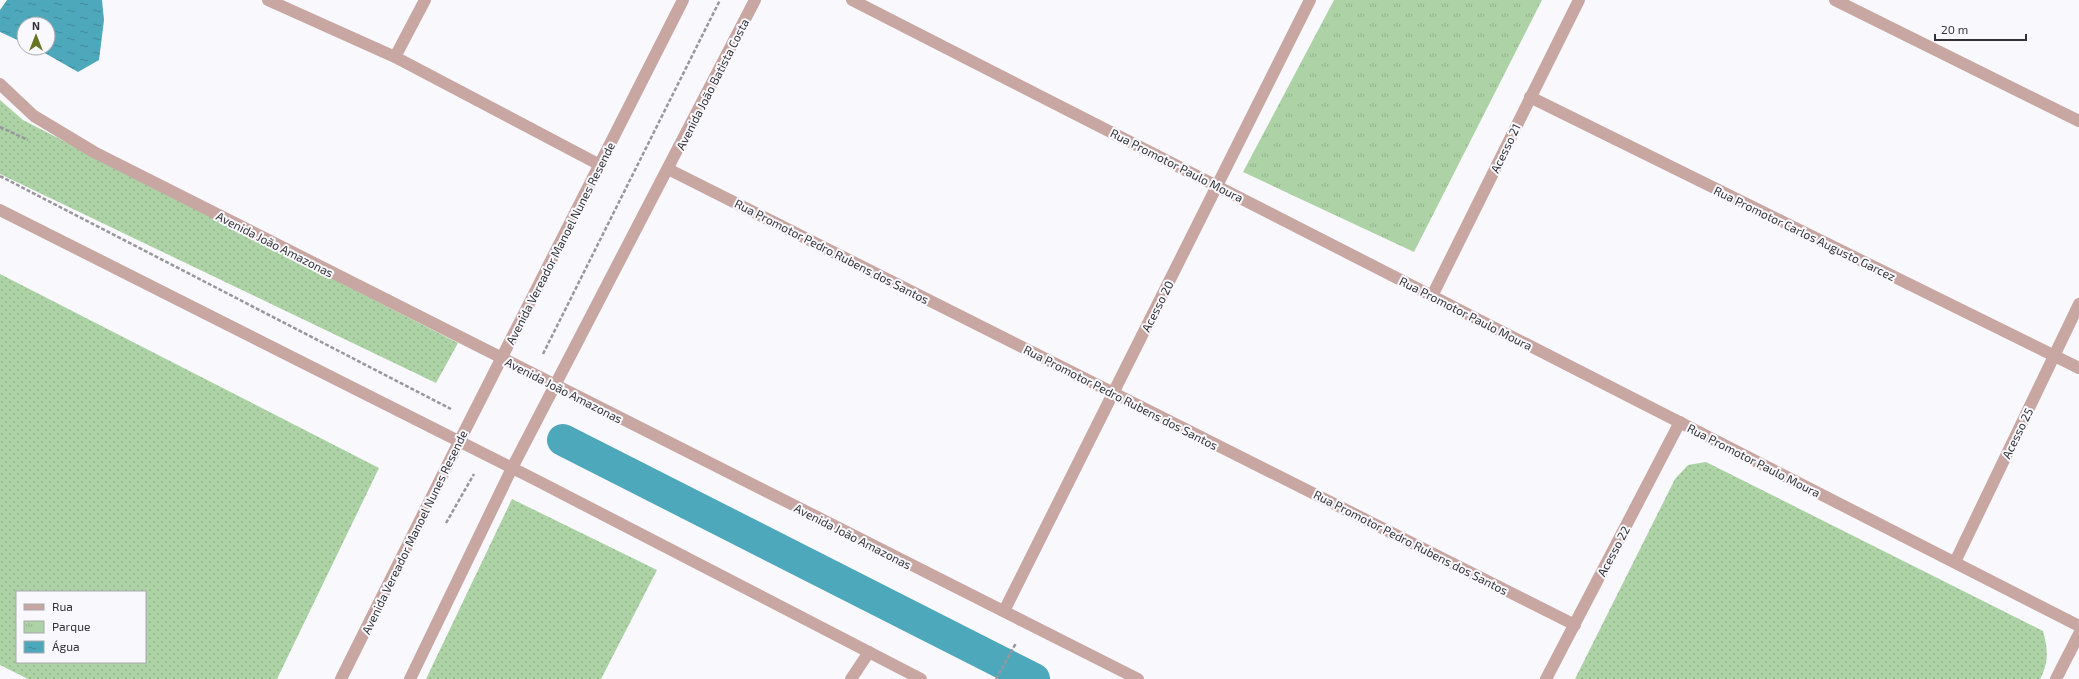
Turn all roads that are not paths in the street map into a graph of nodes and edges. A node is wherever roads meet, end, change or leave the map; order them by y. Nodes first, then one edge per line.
1 (268, 0) edge
2 (425, 0) edge
3 (683, 0) edge
4 (756, 0) edge
5 (852, 0) edge
6 (1310, 0) edge
7 (1579, 0) edge
8 (1835, 0) edge
9 (396, 57) junction
10 (0, 84) edge
11 (1530, 97) junction
12 (2079, 121) edge
13 (600, 166) junction
14 (668, 168) junction
15 (1217, 186) junction
16 (0, 210) edge
17 (1432, 296) junction
18 (2079, 304) edge
19 (2054, 356) junction
20 (501, 358) junction
21 (2079, 368) edge
22 (555, 385) junction
23 (1113, 392) junction
24 (1680, 422) junction
25 (459, 442) junction
26 (512, 468) junction
27 (1954, 562) junction
28 (1004, 611) junction
29 (1575, 625) junction
30 (2079, 626) edge
31 (2079, 634) edge
32 (870, 652) junction
33 (341, 679) edge
34 (410, 679) edge
35 (851, 679) edge
36 (921, 679) edge
37 (1138, 679) edge
38 (1546, 679) edge
39 (2056, 679) edge

1 - 9 street
2 - 9 street
3 - 13 street, Avenida Vereador Manoel Nunes Resende
4 - 14 street, Avenida João Batista Costa
5 - 15 street, Rua Promotor Paulo Moura
6 - 15 street, Acesso 20
7 - 11 street, Acesso 21
8 - 12 street
9 - 13 street
10 - 20 street, Avenida João Amazonas
11 - 17 street, Acesso 21
11 - 19 street, Rua Promotor Carlos Augusto Garcez
13 - 20 street, Avenida Vereador Manoel Nunes Resende
14 - 22 street
14 - 23 street, Rua Promotor Pedro Rubens dos Santos
15 - 17 street, Rua Promotor Paulo Moura
15 - 23 street, Acesso 20
16 - 25 street
17 - 24 street, Rua Promotor Paulo Moura
18 - 19 street, Acesso 25
19 - 21 street, Rua Promotor Carlos Augusto Garcez
19 - 27 street, Acesso 25
20 - 22 street, Avenida João Amazonas
20 - 25 street, Avenida Vereador Manoel Nunes Resende
22 - 26 street
22 - 28 street, Avenida João Amazonas
23 - 28 street, Acesso 20
23 - 29 street, Rua Promotor Pedro Rubens dos Santos
24 - 27 street, Rua Promotor Paulo Moura
24 - 29 street, Acesso 22
25 - 26 street
25 - 33 street, Avenida Vereador Manoel Nunes Resende
26 - 32 street
26 - 34 street
27 - 30 street, Rua Promotor Paulo Moura
28 - 37 street, Avenida João Amazonas
29 - 38 street, Acesso 22
31 - 39 street
32 - 35 street
32 - 36 street

